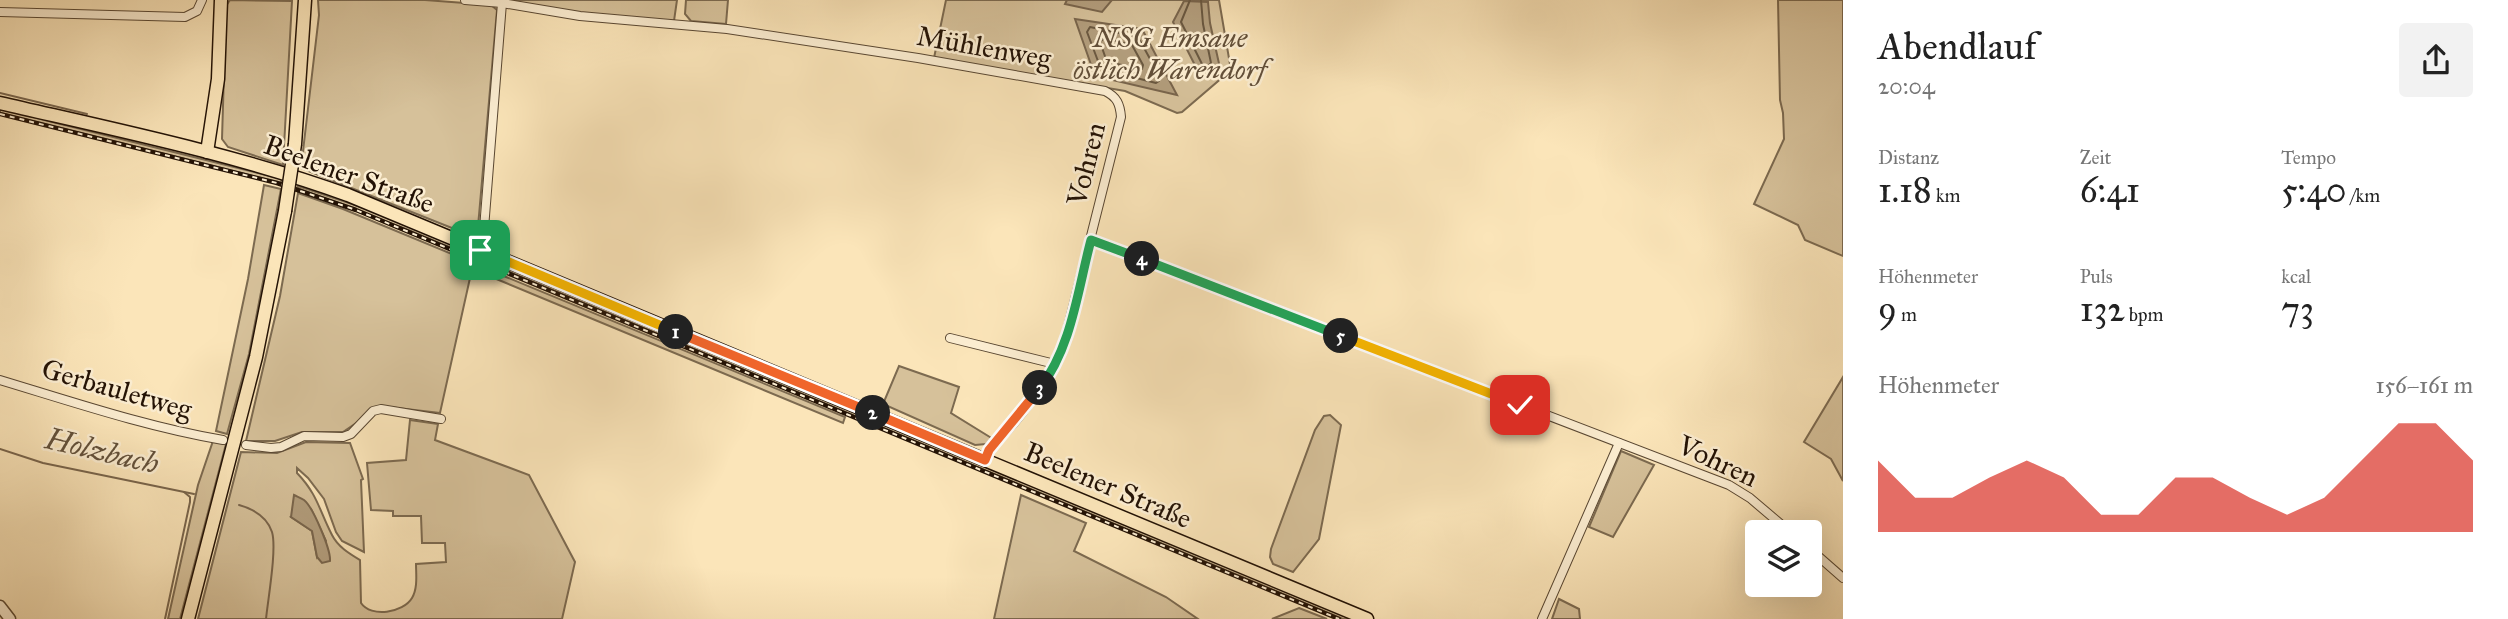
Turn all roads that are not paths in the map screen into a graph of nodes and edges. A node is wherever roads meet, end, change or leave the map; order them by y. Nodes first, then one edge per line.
1 (202, 0) edge
2 (221, 0) edge
3 (297, 0) edge
4 (305, 0) edge
5 (465, 0) edge
6 (502, 3) junction
7 (0, 12) edge
8 (304, 28) junction
9 (1117, 100) joint
10 (0, 103) edge
11 (207, 152) junction
12 (1091, 240) junction
13 (480, 250) junction
14 (950, 338) dead end
15 (1055, 365) junction
16 (0, 380) edge
17 (442, 419) dead end
18 (223, 440) dead end
19 (1619, 443) junction
20 (246, 445) dead end
21 (985, 460) junction
22 (1776, 520) edge
23 (1822, 560) edge
24 (1843, 578) edge
25 (0, 606) edge
26 (9, 619) edge
27 (188, 619) edge
28 (1367, 619) edge
29 (1542, 619) edge

1 - 7 street
2 - 11 main road
3 - 8 main road
4 - 8 main road
5 - 6 street, Mühlenweg
6 - 9 street, Mühlenweg
6 - 13 street
8 - 27 main road, bridge
9 - 12 street, Vohren
10 - 11 main road, Beelener Straße
11 - 13 main road, Beelener Straße
12 - 15 street, Vohren
12 - 19 street, Vohren
13 - 21 main road, Beelener Straße
14 - 15 street
15 - 21 street, Vohren
16 - 18 street, Gerbauletweg
17 - 20 street
19 - 22 street, Vohren
19 - 29 street
21 - 28 main road, Beelener Straße
23 - 24 street
25 - 26 street

